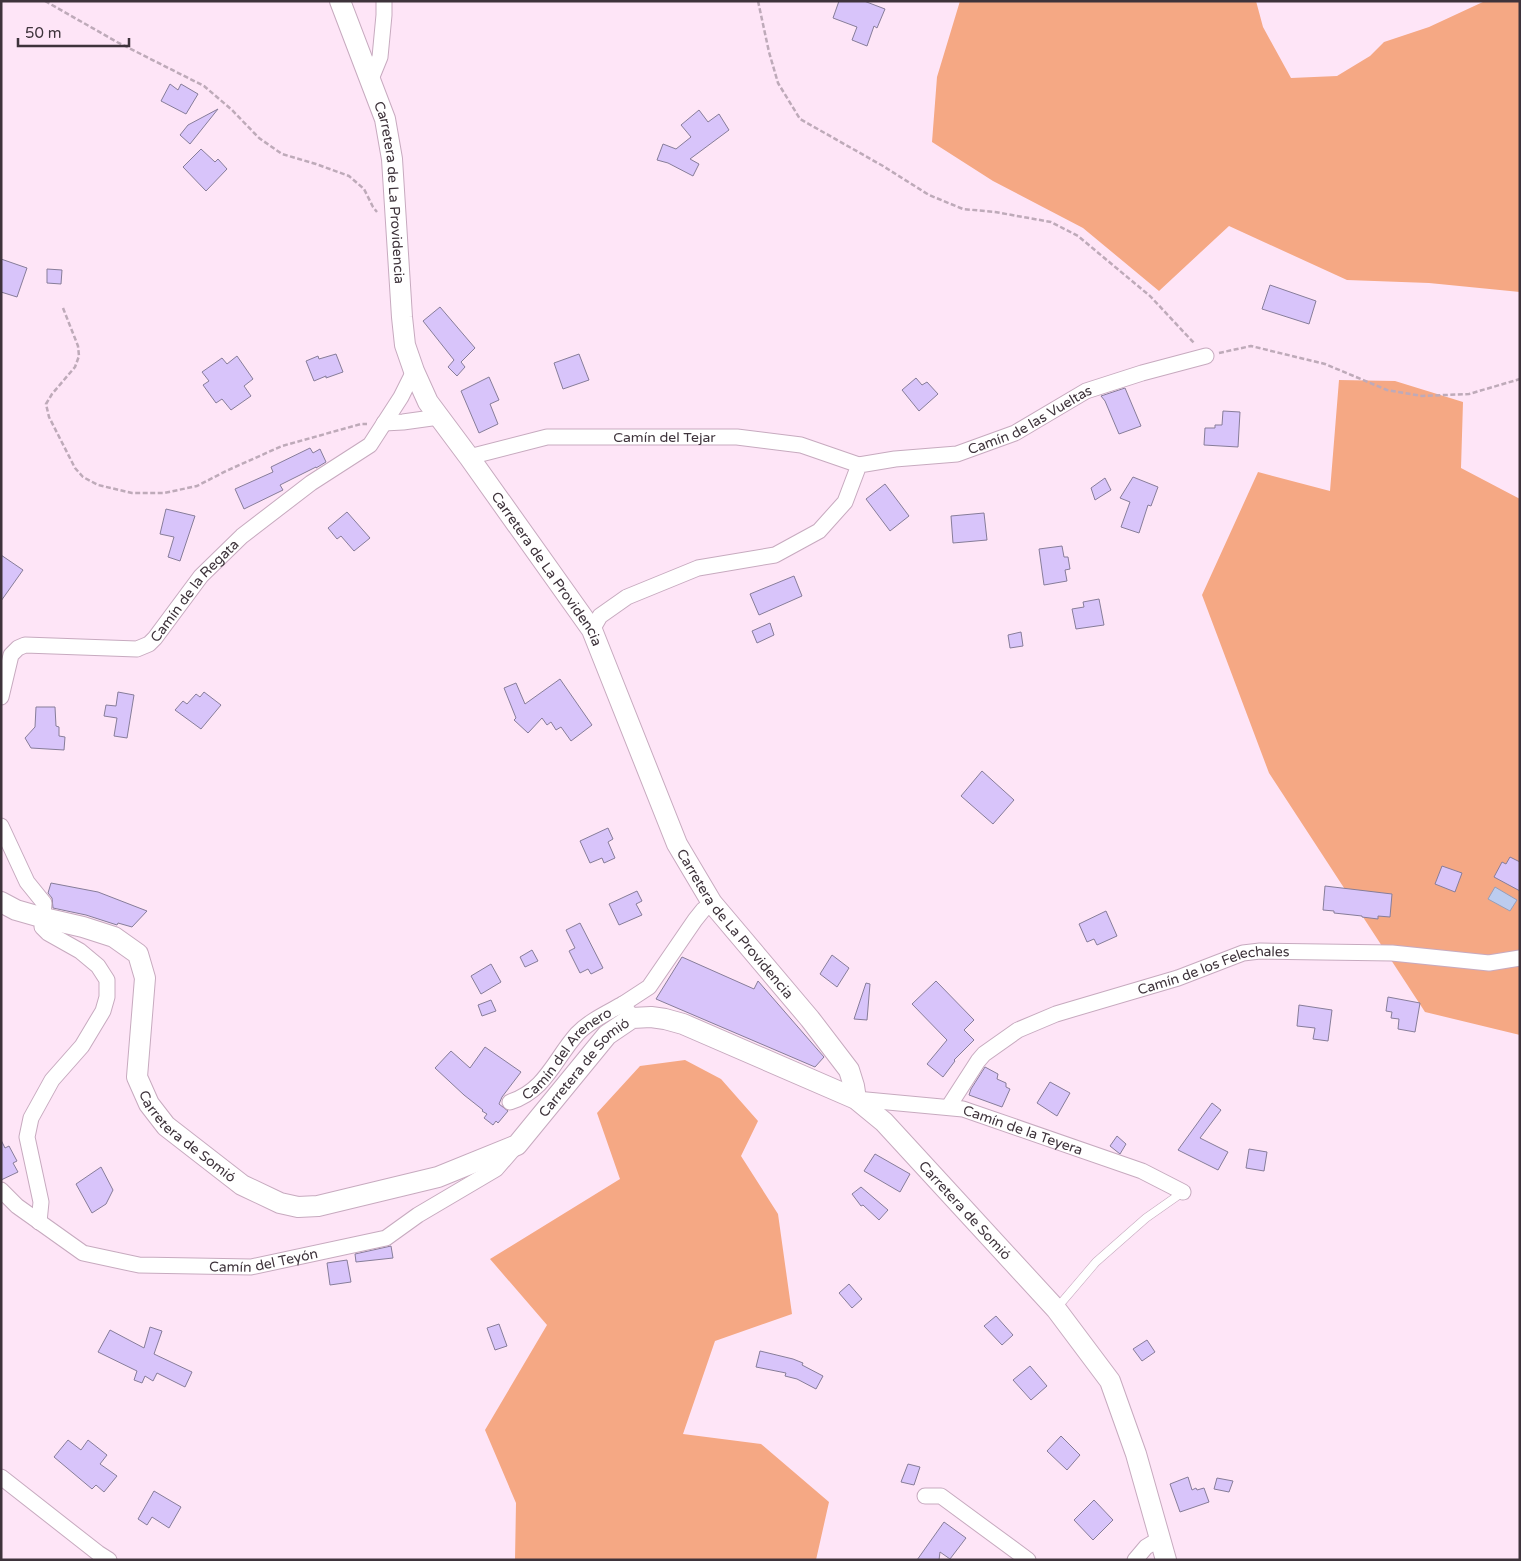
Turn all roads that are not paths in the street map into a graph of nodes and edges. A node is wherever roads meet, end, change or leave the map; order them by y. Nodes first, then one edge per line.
1 (340, 1) edge
2 (384, 1) edge
3 (371, 79) junction
4 (1206, 356) road end
5 (414, 371) junction
6 (401, 396) junction
7 (439, 417) junction
8 (414, 421) junction
9 (384, 423) junction
10 (469, 457) junction
11 (858, 465) junction
12 (592, 630) junction
13 (1, 698) edge
14 (1, 826) edge
15 (1, 902) edge
16 (712, 903) junction
17 (44, 918) junction
18 (1520, 958) edge
19 (628, 1011) junction
20 (856, 1099) junction
21 (510, 1102) dead end
22 (949, 1106) junction
23 (517, 1144) junction
24 (1, 1190) edge
25 (1184, 1192) joint
26 (39, 1222) junction
27 (1056, 1309) junction
28 (1, 1477) edge
29 (924, 1496) dead end
30 (1161, 1538) junction
31 (109, 1560) edge
32 (1028, 1560) edge
33 (1135, 1560) edge
34 (1166, 1560) edge

1 - 3 street, Carretera de La Providencia
2 - 3 street
3 - 5 street, Carretera de La Providencia
4 - 11 street, Camín de las Vueltas
5 - 6 street, Camín de la Regata
5 - 7 street, Carretera de La Providencia
6 - 8 street
6 - 9 street, Camín de la Regata
7 - 8 street
7 - 10 street, Carretera de La Providencia
8 - 9 street
9 - 13 street, Camín de la Regata
10 - 11 street, Camín del Tejar
10 - 12 street, Carretera de La Providencia
11 - 12 street
12 - 16 street, Carretera de La Providencia
14 - 17 street
15 - 17 street, Carretera de Somió
16 - 19 street, Camín del Arenero
16 - 20 street, Carretera de La Providencia
17 - 23 street, Carretera de Somió
17 - 26 street
18 - 22 street, Camín de los Felechales
19 - 20 street, Carretera de Somió
19 - 21 street, Camín del Arenero
19 - 23 street, Carretera de Somió
20 - 22 street, Camín de la Teyera
20 - 27 street, Carretera de Somió
22 - 25 street, Camín de la Teyera
23 - 26 street, Camín del Teyón
24 - 26 street, Camín del Teyón
25 - 27 lane
27 - 30 street, Carretera de Somió
28 - 31 street
29 - 32 street
30 - 33 street
30 - 34 street, Carretera de Somió

